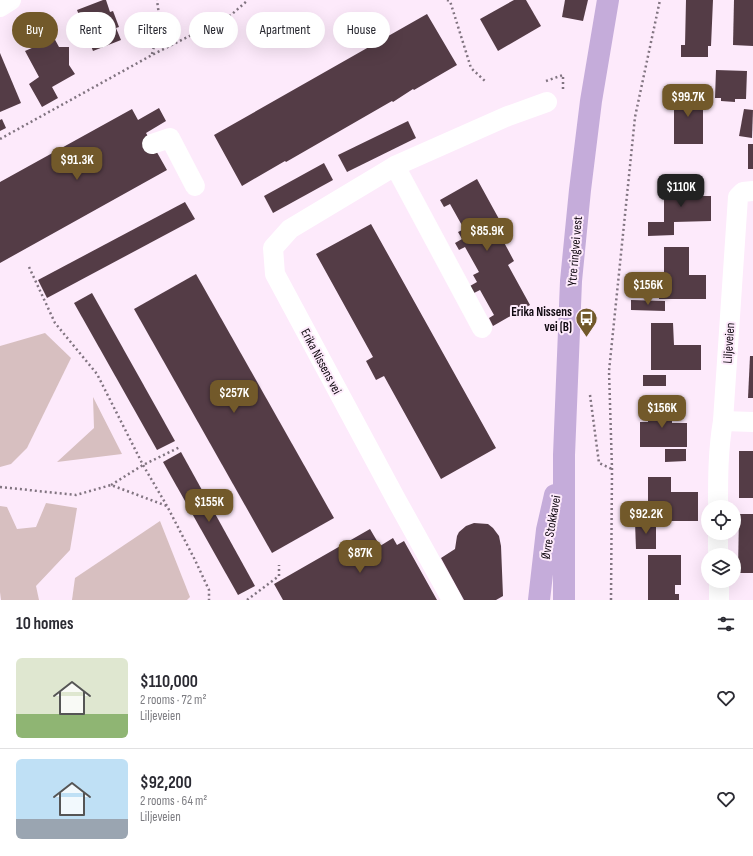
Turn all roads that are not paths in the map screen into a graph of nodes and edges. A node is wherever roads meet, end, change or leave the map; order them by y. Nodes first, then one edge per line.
1 (12, 0) edge
2 (608, 0) edge
3 (0, 7) edge
4 (547, 102) dead end
5 (152, 144) dead end
6 (395, 166) junction
7 (195, 186) dead end
8 (753, 191) edge
9 (482, 328) dead end
10 (723, 421) junction
11 (753, 422) edge
12 (564, 455) junction
13 (718, 500) edge
14 (719, 588) edge
15 (452, 600) edge
16 (539, 600) edge
17 (564, 600) edge
18 (719, 600) edge

1 - 3 street
2 - 12 main road, Ytre ringvei vest
4 - 6 street, Erika Nissens vei
5 - 7 street
6 - 9 street
6 - 15 street, Erika Nissens vei
8 - 10 street, Liljeveien
10 - 11 street
10 - 13 street, Liljeveien
12 - 16 main road, Øvre Stokkavei
12 - 17 main road, Ytre ringvei vest
14 - 18 street

